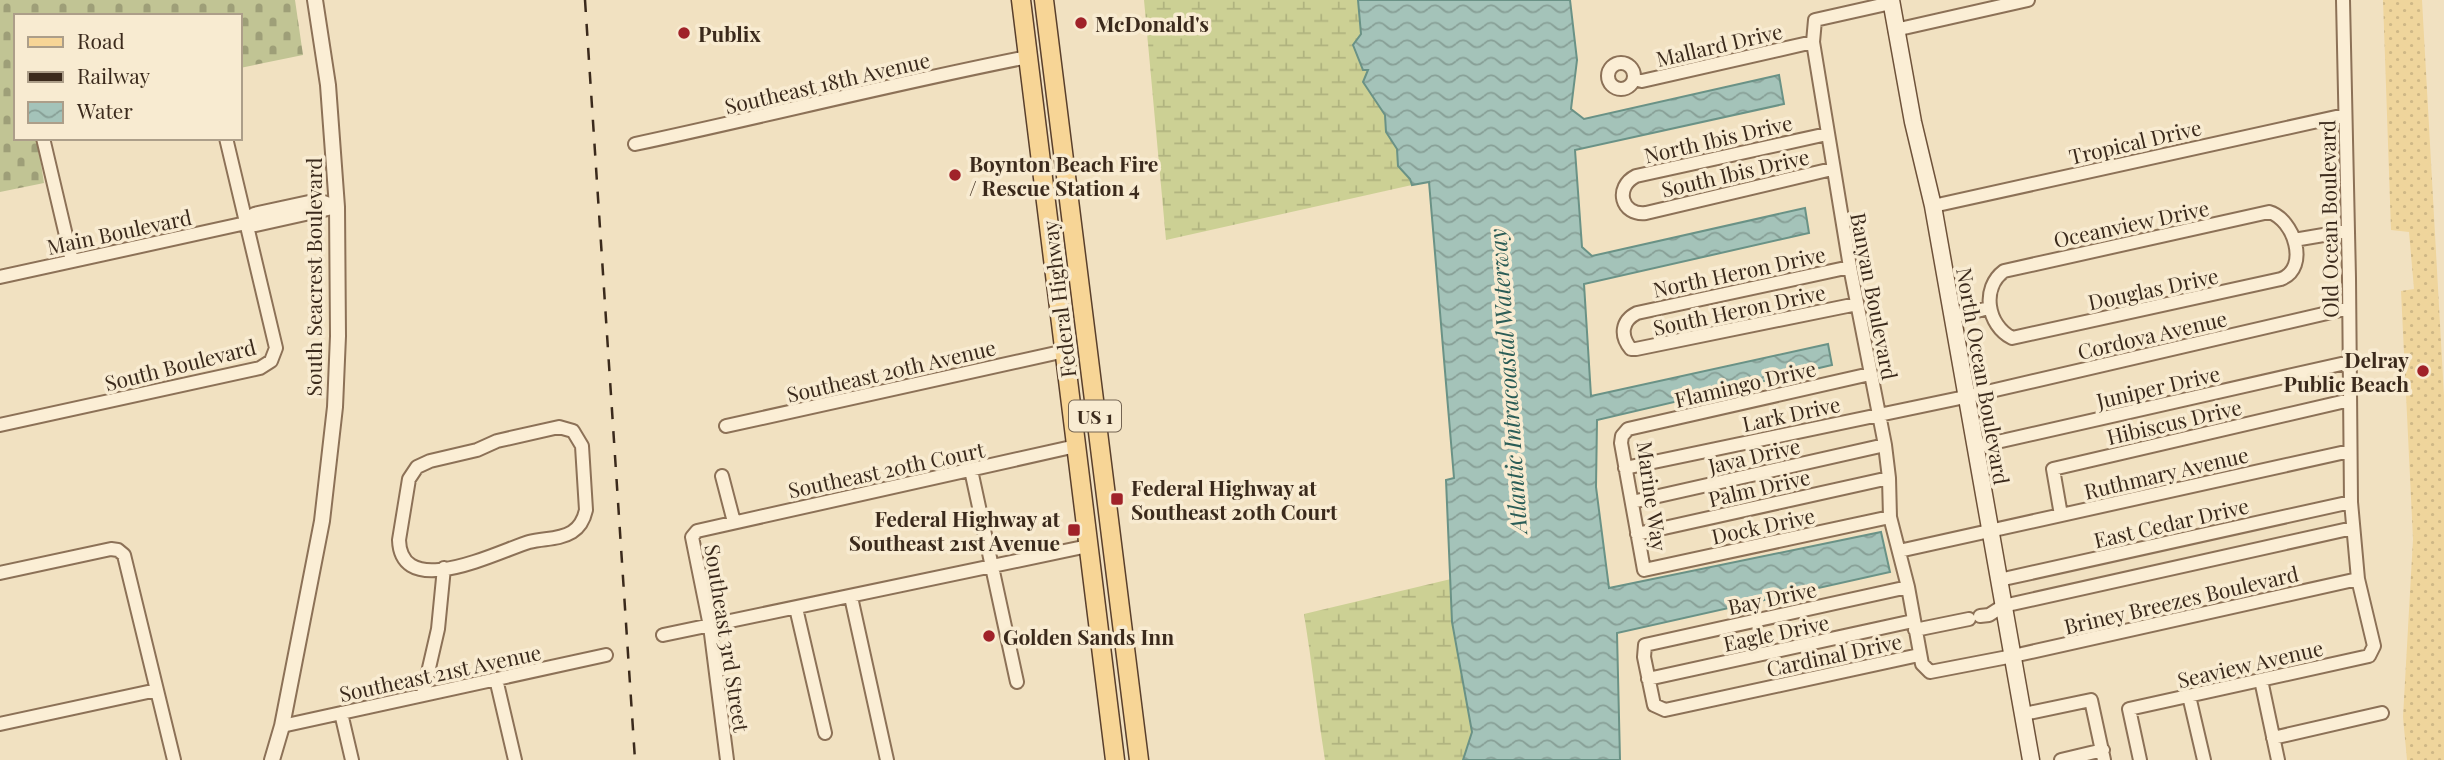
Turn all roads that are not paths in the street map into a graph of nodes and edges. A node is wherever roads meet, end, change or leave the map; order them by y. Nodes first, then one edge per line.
1 (315, 0) edge
2 (1021, 0) edge
3 (1044, 0) edge
4 (2028, 0) edge
5 (2343, 0) edge
6 (1891, 1) edge
7 (1895, 30) junction
8 (1813, 42) junction
9 (1028, 48) junction
10 (1051, 55) junction
11 (1053, 78) junction
12 (1634, 79) dead end
13 (2345, 115) junction
14 (1826, 134) junction
15 (43, 140) edge
16 (226, 140) edge
17 (635, 144) dead end
18 (1832, 169) junction
19 (1933, 206) junction
20 (337, 207) junction
21 (1646, 213) joint
22 (246, 223) junction
23 (2347, 231) junction
24 (2294, 240) junction
25 (72, 261) junction
26 (1850, 267) junction
27 (0, 277) edge
28 (1857, 304) junction
29 (1989, 308) junction
30 (2349, 308) junction
31 (1636, 313) joint
32 (1952, 317) junction
33 (1065, 351) junction
34 (2350, 362) junction
35 (1870, 374) junction
36 (1965, 397) junction
37 (2350, 400) junction
38 (1878, 414) junction
39 (0, 425) edge
40 (726, 426) dead end
41 (1628, 429) joint
42 (1885, 445) junction
43 (1076, 446) junction
44 (1975, 447) junction
45 (2350, 451) junction
46 (1625, 468) junction
47 (971, 470) junction
48 (722, 476) dead end
49 (1889, 478) junction
50 (1632, 502) junction
51 (2351, 502) junction
52 (2061, 515) junction
53 (1890, 517) junction
54 (734, 522) junction
55 (1086, 526) junction
56 (704, 528) joint
57 (2353, 528) junction
58 (1990, 530) junction
59 (1637, 534) junction
60 (1110, 536) junction
61 (1088, 546) junction
62 (1899, 551) junction
63 (990, 565) junction
64 (444, 568) junction
65 (1644, 570) joint
66 (0, 573) edge
67 (2358, 579) junction
68 (1999, 580) junction
69 (1908, 587) junction
70 (851, 597) junction
71 (2003, 606) junction
72 (796, 608) junction
73 (709, 626) junction
74 (1914, 626) junction
75 (663, 635) dead end
76 (2374, 646) joint
77 (1126, 654) junction
78 (606, 655) dead end
79 (1919, 655) junction
80 (2008, 657) junction
81 (496, 679) junction
82 (1648, 679) junction
83 (2261, 680) junction
84 (1017, 682) dead end
85 (158, 690) junction
86 (424, 694) junction
87 (2189, 696) junction
88 (341, 713) junction
89 (2382, 713) dead end
90 (2024, 714) junction
91 (0, 724) edge
92 (282, 726) junction
93 (825, 733) dead end
94 (2273, 738) junction
95 (2104, 755) edge
96 (269, 759) edge
97 (174, 760) edge
98 (352, 760) edge
99 (515, 760) edge
100 (727, 760) edge
101 (887, 760) edge
102 (1115, 760) edge
103 (1139, 760) edge
104 (2031, 760) edge
105 (2061, 760) edge
106 (2140, 760) edge
107 (2204, 760) edge
108 (2278, 760) edge

1 - 20 street, South Seacrest Boulevard
2 - 9 main road, Federal Highway / US 1
3 - 10 main road, Federal Highway / US 1
4 - 7 street
5 - 13 street, Old Ocean Boulevard
6 - 7 main road, North Ocean Boulevard
6 - 8 street
7 - 19 main road, North Ocean Boulevard
8 - 12 street, Mallard Drive
8 - 14 street, Banyan Boulevard
9 - 10 main road
9 - 11 main road
9 - 17 street, Southeast 18th Avenue
9 - 33 main road, Federal Highway / US 1
10 - 11 main road, Federal Highway / US 1
11 - 60 main road, Federal Highway / US 1
13 - 19 street, Tropical Drive
13 - 23 street, Old Ocean Boulevard
14 - 18 street, Banyan Boulevard
14 - 21 street, North Ibis Drive
15 - 25 street
16 - 22 street
18 - 21 street, South Ibis Drive
18 - 26 street, Banyan Boulevard
19 - 32 main road, North Ocean Boulevard
20 - 22 street, Main Boulevard
20 - 92 street, South Seacrest Boulevard
22 - 25 street, Main Boulevard
22 - 39 street, South Boulevard
23 - 24 street
23 - 30 street, Old Ocean Boulevard
24 - 29 street, Oceanview Drive
24 - 29 street, Douglas Drive
25 - 27 street, Main Boulevard
26 - 28 street, Banyan Boulevard
26 - 31 street, North Heron Drive
28 - 31 street, South Heron Drive
28 - 35 street, Banyan Boulevard
29 - 32 street
30 - 34 street, Old Ocean Boulevard
30 - 36 street, Cordova Avenue
32 - 36 main road, North Ocean Boulevard
33 - 40 street, Southeast 20th Avenue
33 - 43 main road, Federal Highway / US 1
34 - 37 street, Old Ocean Boulevard
34 - 44 street, Juniper Drive
35 - 38 street, Banyan Boulevard
35 - 41 street, Flamingo Drive
36 - 38 street, Lark Drive
36 - 44 main road, North Ocean Boulevard
37 - 45 street, Old Ocean Boulevard
37 - 52 street, Hibiscus Drive
38 - 42 street, Banyan Boulevard
38 - 46 street, Lark Drive
41 - 46 street, Marine Way
42 - 49 street, Banyan Boulevard
42 - 50 street, Java Drive
43 - 47 street, Southeast 20th Court
43 - 55 main road, Federal Highway / US 1
44 - 58 main road, North Ocean Boulevard
45 - 51 street, Old Ocean Boulevard
45 - 52 street, Ruthmary Avenue
46 - 50 street, Marine Way
47 - 54 street, Southeast 20th Court
47 - 63 street
48 - 54 street, Southeast 3rd Street
49 - 53 street, Banyan Boulevard
49 - 59 street, Palm Drive
50 - 59 street, Marine Way
51 - 57 street, Old Ocean Boulevard
51 - 68 street, East Cedar Drive
52 - 58 street, Ruthmary Avenue
53 - 62 street, Banyan Boulevard
53 - 65 street, Dock Drive
54 - 56 street, Southeast 20th Court
55 - 60 main road
55 - 61 main road, Federal Highway / US 1
56 - 73 street, Southeast 3rd Street
57 - 67 street, Old Ocean Boulevard
57 - 71 street, Eagle Drive
58 - 62 street, Ruthmary Avenue
58 - 68 main road, North Ocean Boulevard
59 - 65 street, Marine Way
60 - 77 main road, Federal Highway / US 1
61 - 63 street
61 - 77 main road
61 - 102 main road, Federal Highway / US 1
62 - 69 street, Banyan Boulevard
63 - 70 street
63 - 84 street
64 - 64 street
64 - 86 street
66 - 85 street
67 - 76 street, Old Ocean Boulevard
67 - 80 street, Briney Breezes Boulevard
68 - 71 main road, North Ocean Boulevard
69 - 74 street, Banyan Boulevard
69 - 82 street, Bay Drive
70 - 72 street
70 - 101 street
71 - 74 street, Eagle Drive
71 - 80 main road, North Ocean Boulevard
72 - 73 street
72 - 93 street
73 - 75 street
73 - 100 street, Southeast 3rd Street
74 - 79 street, Banyan Boulevard
74 - 82 street, Eagle Drive
76 - 83 street, Seaview Avenue
77 - 103 main road, Federal Highway / US 1
78 - 81 street, Southeast 21st Avenue
79 - 80 street, Cardinal Drive
79 - 82 street, Cardinal Drive
80 - 90 main road, North Ocean Boulevard
81 - 86 street, Southeast 21st Avenue
81 - 99 street
83 - 87 street, Seaview Avenue
83 - 94 street
85 - 91 street
85 - 97 street
86 - 88 street, Southeast 21st Avenue
87 - 106 street, Seaview Avenue
87 - 107 street
88 - 92 street, Southeast 21st Avenue
88 - 98 street
89 - 94 street
90 - 95 street
90 - 104 main road, North Ocean Boulevard
92 - 96 street, South Seacrest Boulevard
94 - 108 street
95 - 105 street

